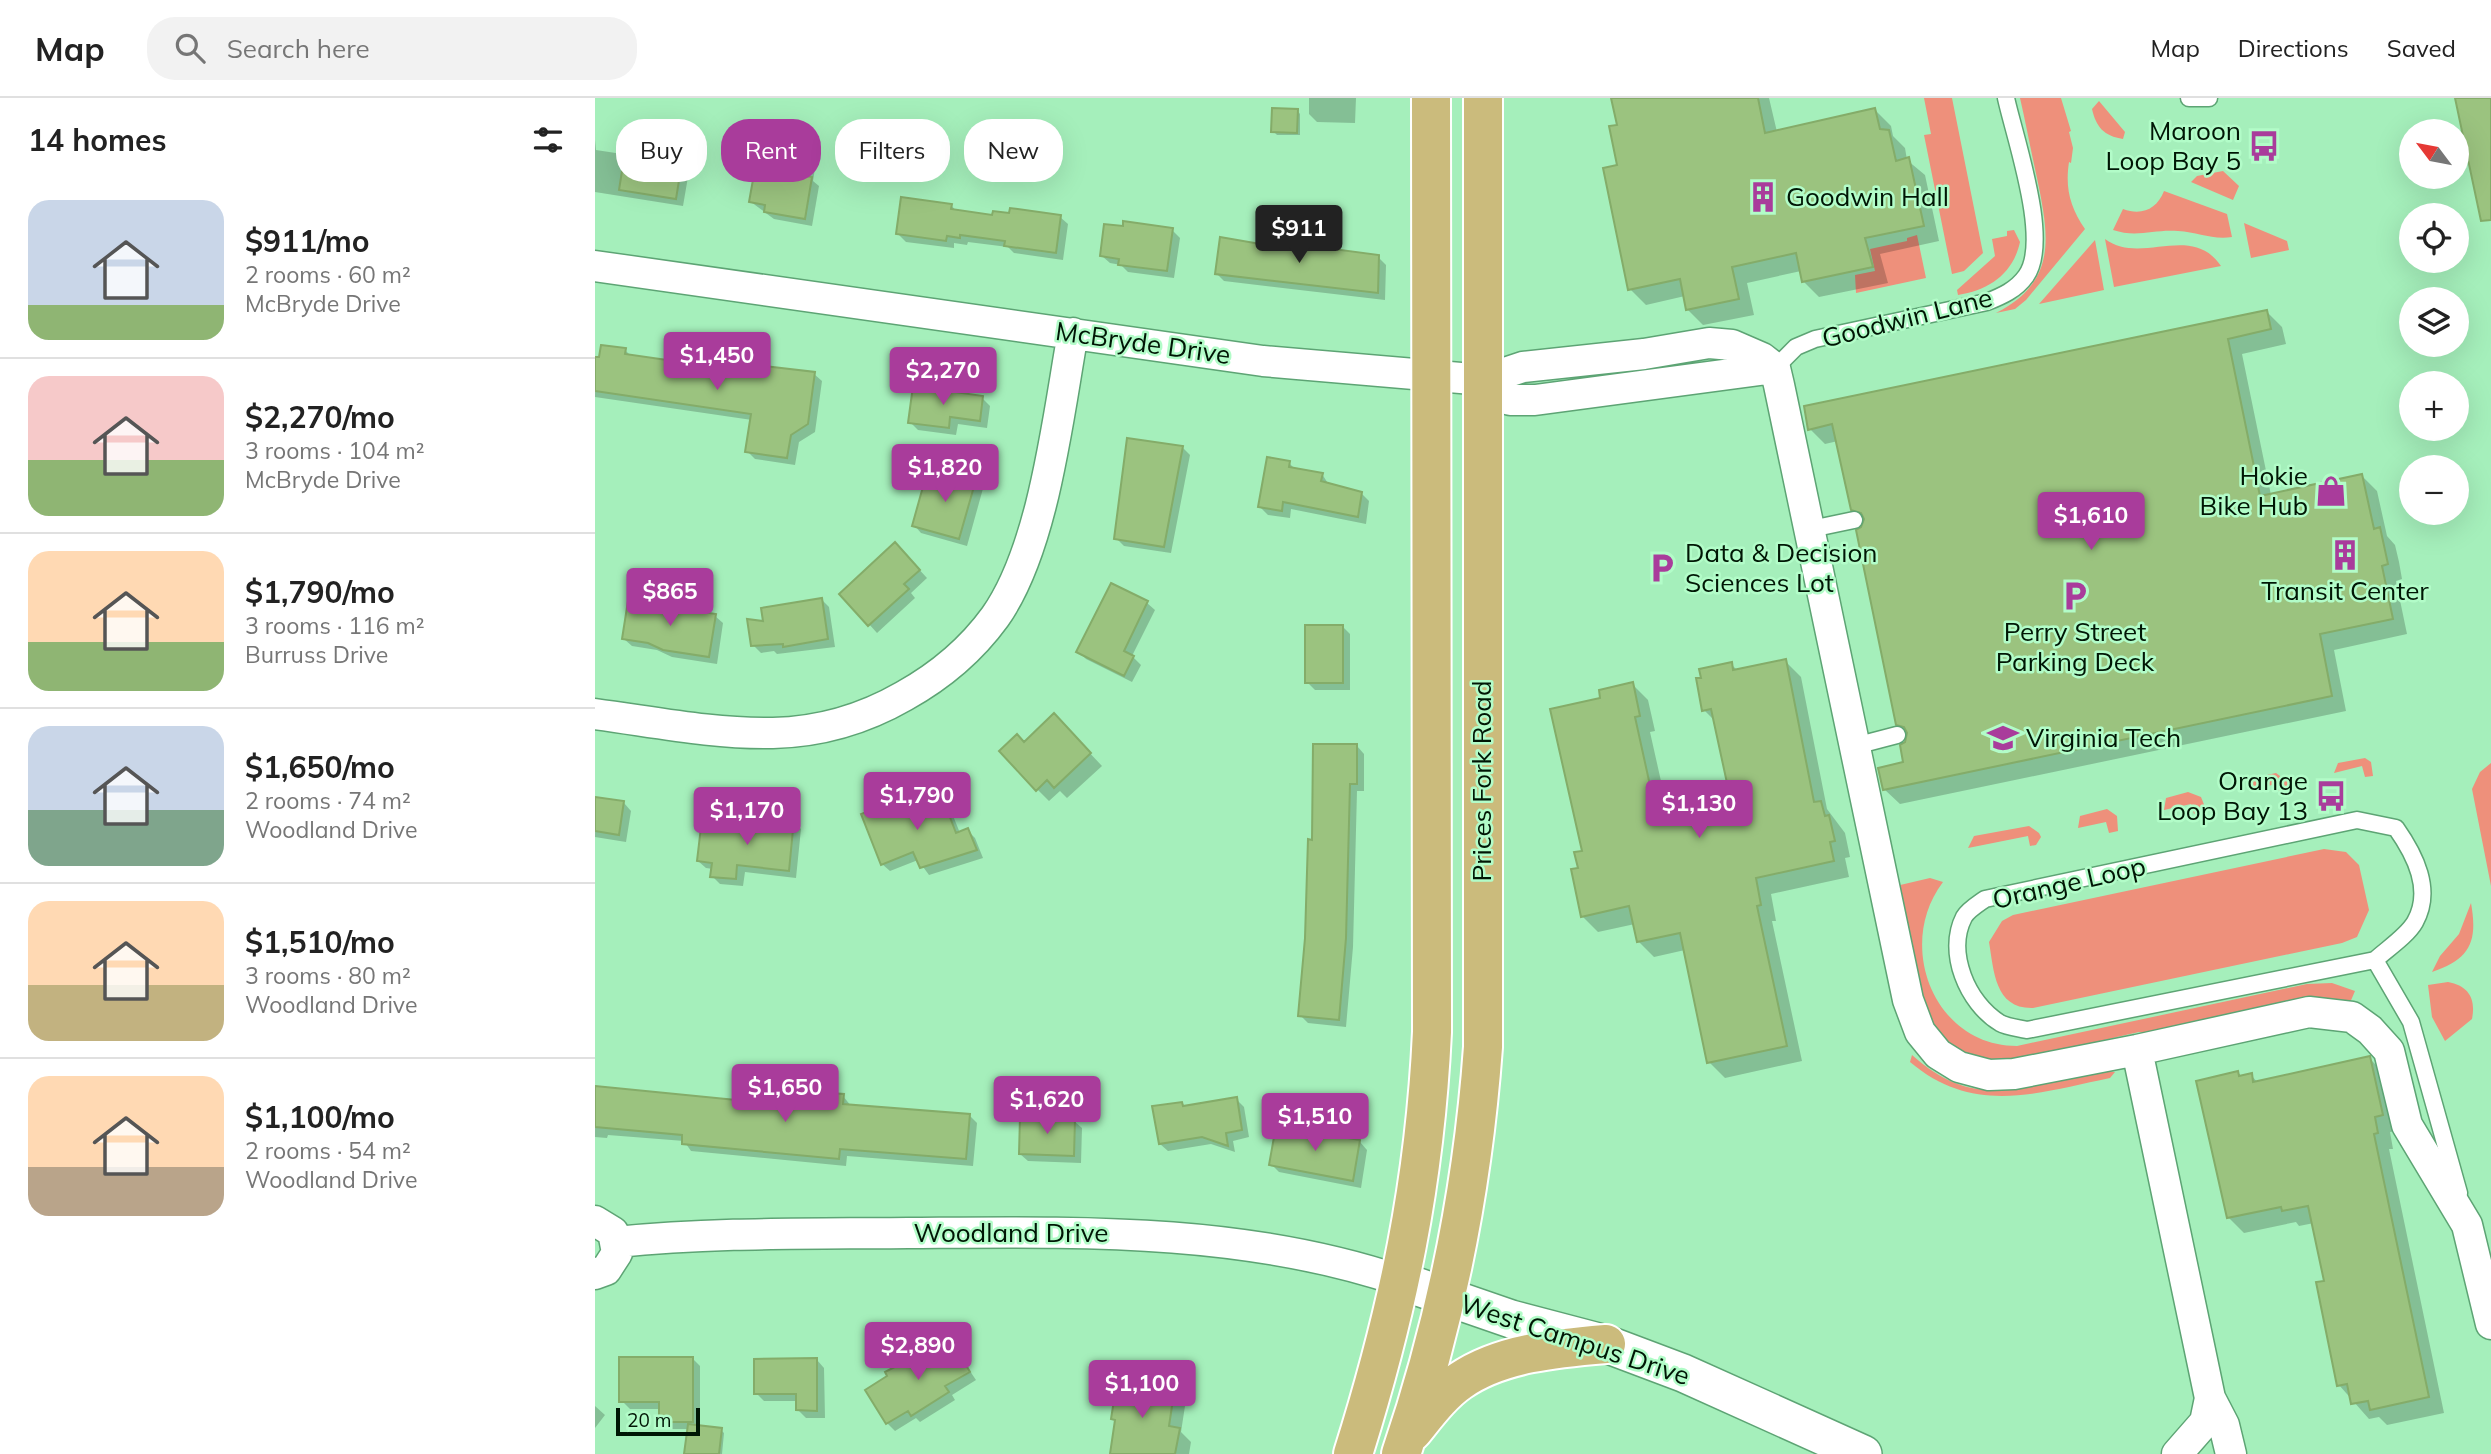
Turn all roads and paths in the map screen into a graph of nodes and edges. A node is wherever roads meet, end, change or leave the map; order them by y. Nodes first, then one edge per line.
1 (1431, 98) edge
2 (1483, 98) edge
3 (2005, 98) edge
4 (2189, 98) edge
5 (2209, 98) edge
6 (595, 266) edge
7 (1073, 333) junction
8 (1775, 368) junction
9 (1432, 374) junction
10 (1484, 380) junction
11 (1854, 520) dead end
12 (1811, 529) junction
13 (595, 714) edge
14 (1897, 735) dead end
15 (1855, 746) junction
16 (2375, 960) junction
17 (2137, 1050) junction
18 (595, 1221) edge
19 (2467, 1225) junction
20 (617, 1242) junction
21 (595, 1274) edge
22 (1401, 1282) junction
23 (1445, 1297) junction
24 (2491, 1324) edge
25 (1606, 1344) junction
26 (2210, 1398) junction
27 (1819, 1443) edge
28 (1403, 1447) edge
29 (1353, 1454) edge
30 (1863, 1454) edge
31 (2177, 1454) edge
32 (2231, 1454) edge

1 - 9 main road, Prices Fork Road
2 - 10 main road, Prices Fork Road
3 - 8 lane, Goodwin Lane
4 - 5 lane
6 - 7 street, McBryde Drive
7 - 9 street, McBryde Drive
7 - 13 street
8 - 10 street
8 - 12 street
9 - 10 street, McBryde Drive
9 - 22 main road, Prices Fork Road
10 - 23 main road, Prices Fork Road
11 - 12 lane
12 - 15 street
14 - 15 lane
15 - 17 street
16 - 16 lane, Orange Loop
16 - 19 lane
17 - 19 street
17 - 26 street
18 - 20 street
19 - 24 street
20 - 21 street
20 - 22 street, Woodland Drive
22 - 23 street, West Campus Drive
22 - 29 main road, Prices Fork Road
23 - 25 street, West Campus Drive
23 - 28 main road, Prices Fork Road
25 - 27 street, West Campus Drive
25 - 28 main road
26 - 31 street
26 - 32 street
27 - 30 street, West Campus Drive

